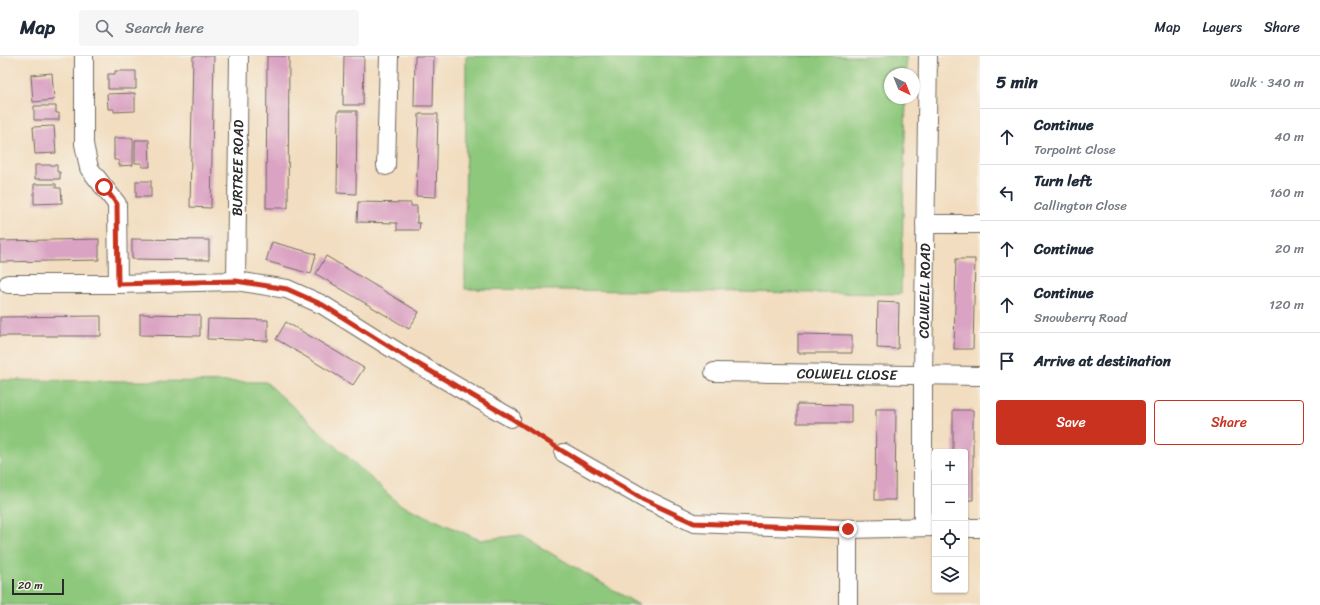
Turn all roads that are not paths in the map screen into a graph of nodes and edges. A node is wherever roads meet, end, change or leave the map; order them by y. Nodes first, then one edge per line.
1 (84, 56) edge
2 (239, 56) edge
3 (389, 56) edge
4 (928, 56) edge
5 (386, 166) dead end
6 (925, 224) junction
7 (980, 224) edge
8 (236, 281) junction
9 (8, 284) dead end
10 (118, 284) junction
11 (714, 372) dead end
12 (923, 375) junction
13 (980, 376) edge
14 (511, 418) road end
15 (564, 452) road end
16 (929, 526) edge
17 (968, 528) edge
18 (980, 528) edge
19 (848, 529) junction
20 (848, 605) edge

1 - 10 street
2 - 8 street, BURTREE ROAD
3 - 5 street
4 - 6 street, COLWELL ROAD
6 - 7 street
6 - 12 street, COLWELL ROAD
8 - 10 street
8 - 14 street
9 - 10 street
11 - 12 street, COLWELL CLOSE
12 - 13 street, COLWELL CLOSE
12 - 16 street, COLWELL ROAD
15 - 19 street
16 - 19 street
17 - 18 street
19 - 20 street

